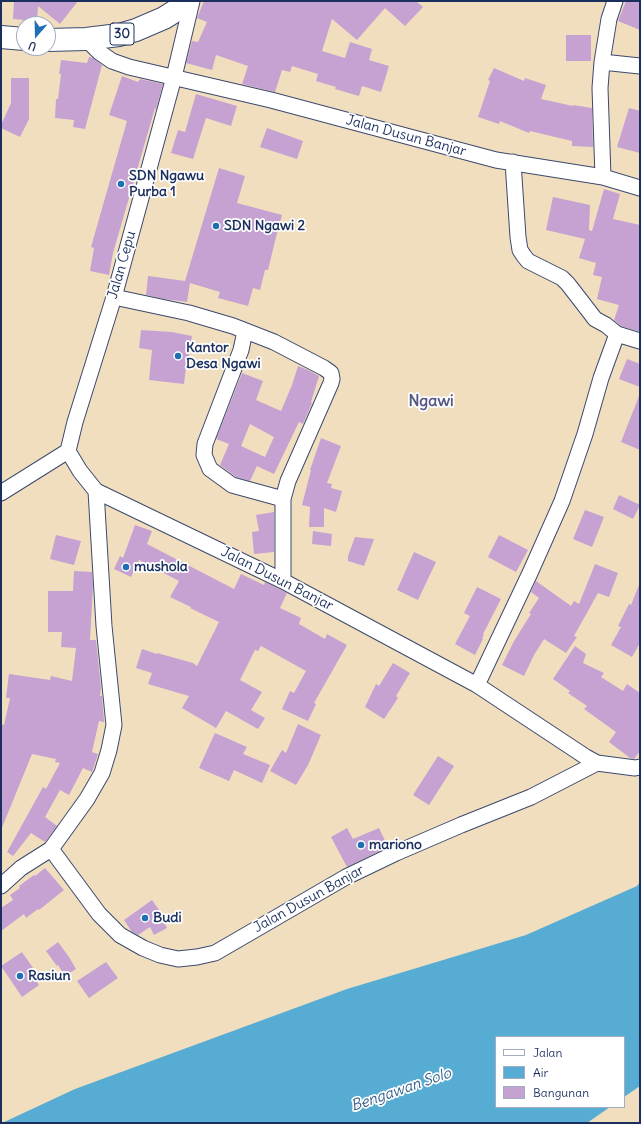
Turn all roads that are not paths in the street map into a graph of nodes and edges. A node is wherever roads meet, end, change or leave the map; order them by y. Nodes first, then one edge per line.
1 (187, 1) edge
2 (192, 1) edge
3 (615, 1) edge
4 (1, 37) edge
5 (16, 38) edge
6 (86, 39) junction
7 (56, 40) edge
8 (602, 62) junction
9 (640, 66) edge
10 (174, 78) junction
11 (513, 162) junction
12 (603, 177) junction
13 (640, 188) edge
14 (114, 296) junction
15 (245, 331) junction
16 (617, 334) junction
17 (640, 341) edge
18 (68, 451) junction
19 (96, 491) junction
20 (1, 493) edge
21 (283, 499) junction
22 (283, 581) junction
23 (477, 685) junction
24 (597, 763) junction
25 (640, 767) edge
26 (51, 849) junction
27 (1, 886) edge

1 - 6 highway, 30
2 - 10 street, Jalan Cepu
3 - 8 street
4 - 5 highway
6 - 7 highway, 30
6 - 10 street, Jalan Dusun Banjar
8 - 9 street
8 - 12 street
10 - 11 street, Jalan Dusun Banjar
10 - 14 street, Jalan Cepu
11 - 12 street, Jalan Dusun Banjar
11 - 16 street
12 - 13 street, Jalan Dusun Banjar
14 - 15 street
14 - 18 street, Jalan Cepu
15 - 21 street
15 - 21 street
16 - 17 street
16 - 23 street
18 - 19 street
18 - 20 street
19 - 22 street, Jalan Dusun Banjar
19 - 26 street
21 - 22 street
22 - 23 street, Jalan Dusun Banjar
23 - 24 street, Jalan Dusun Banjar
24 - 25 street, Jalan Dusun Banjar
24 - 26 street, Jalan Dusun Banjar
26 - 27 street

